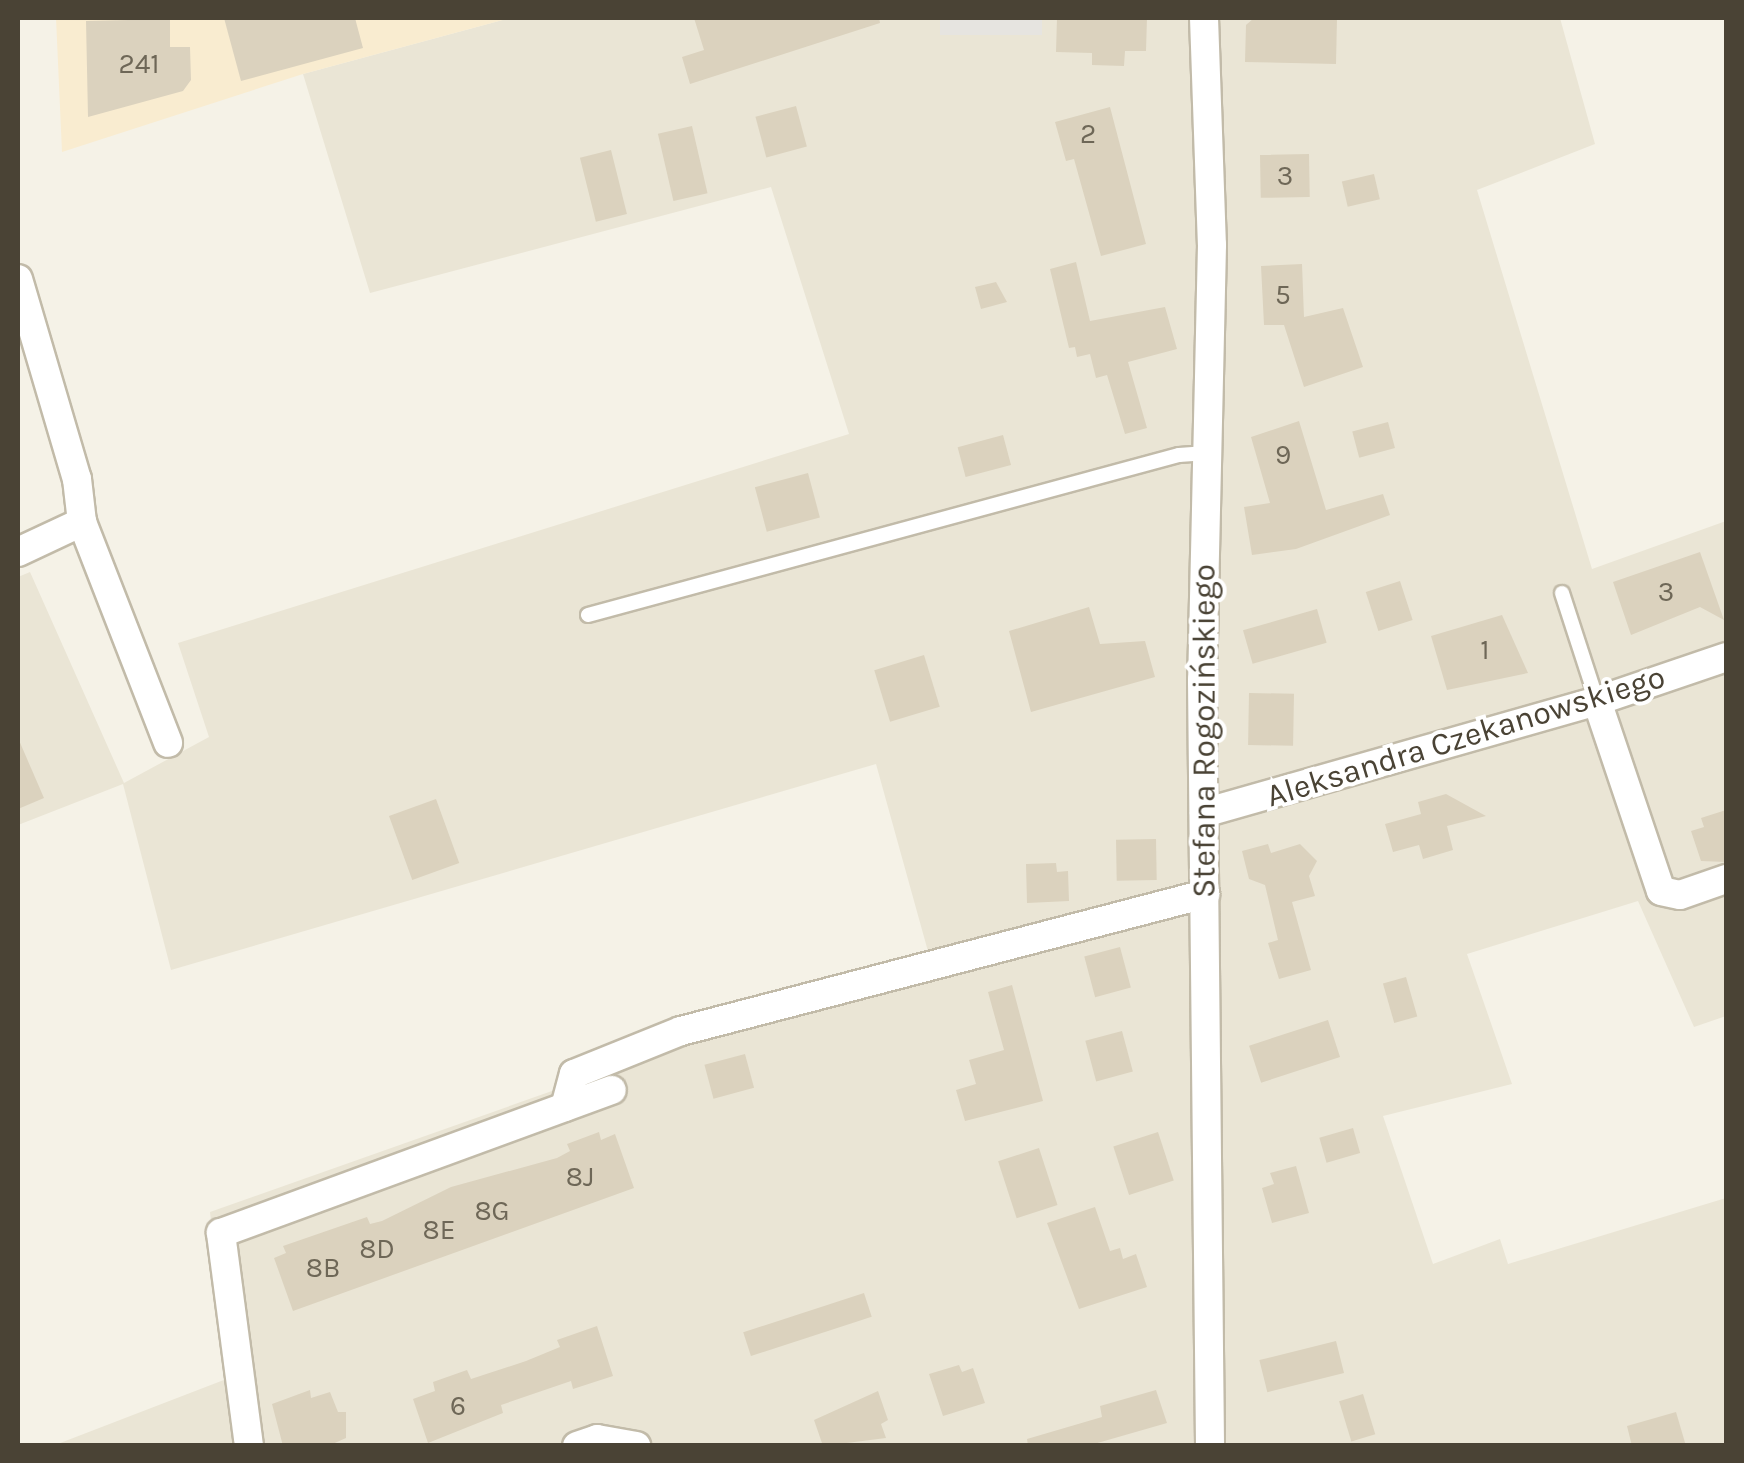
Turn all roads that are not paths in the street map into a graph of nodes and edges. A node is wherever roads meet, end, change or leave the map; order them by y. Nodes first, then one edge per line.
1 (1204, 18) edge
2 (18, 291) edge
3 (1207, 454) junction
4 (82, 522) junction
5 (18, 552) edge
6 (1562, 593) dead end
7 (588, 615) dead end
8 (1726, 657) edge
9 (1596, 702) junction
10 (168, 743) dead end
11 (1204, 813) junction
12 (1726, 879) edge
13 (1205, 894) junction
14 (612, 1090) dead end
15 (565, 1107) junction
16 (249, 1446) edge
17 (577, 1446) edge
18 (636, 1446) edge
19 (1210, 1446) edge

1 - 3 street, Stefana Rogozińskiego
2 - 4 street
3 - 7 lane
3 - 11 street, Stefana Rogozińskiego
4 - 5 street
4 - 10 street
6 - 9 lane
8 - 9 street, Aleksandra Czekanowskiego
9 - 11 street, Aleksandra Czekanowskiego
9 - 12 street
11 - 13 street, Stefana Rogozińskiego
13 - 15 street
13 - 19 street, Stefana Rogozińskiego
14 - 15 street
15 - 16 street
17 - 18 street

